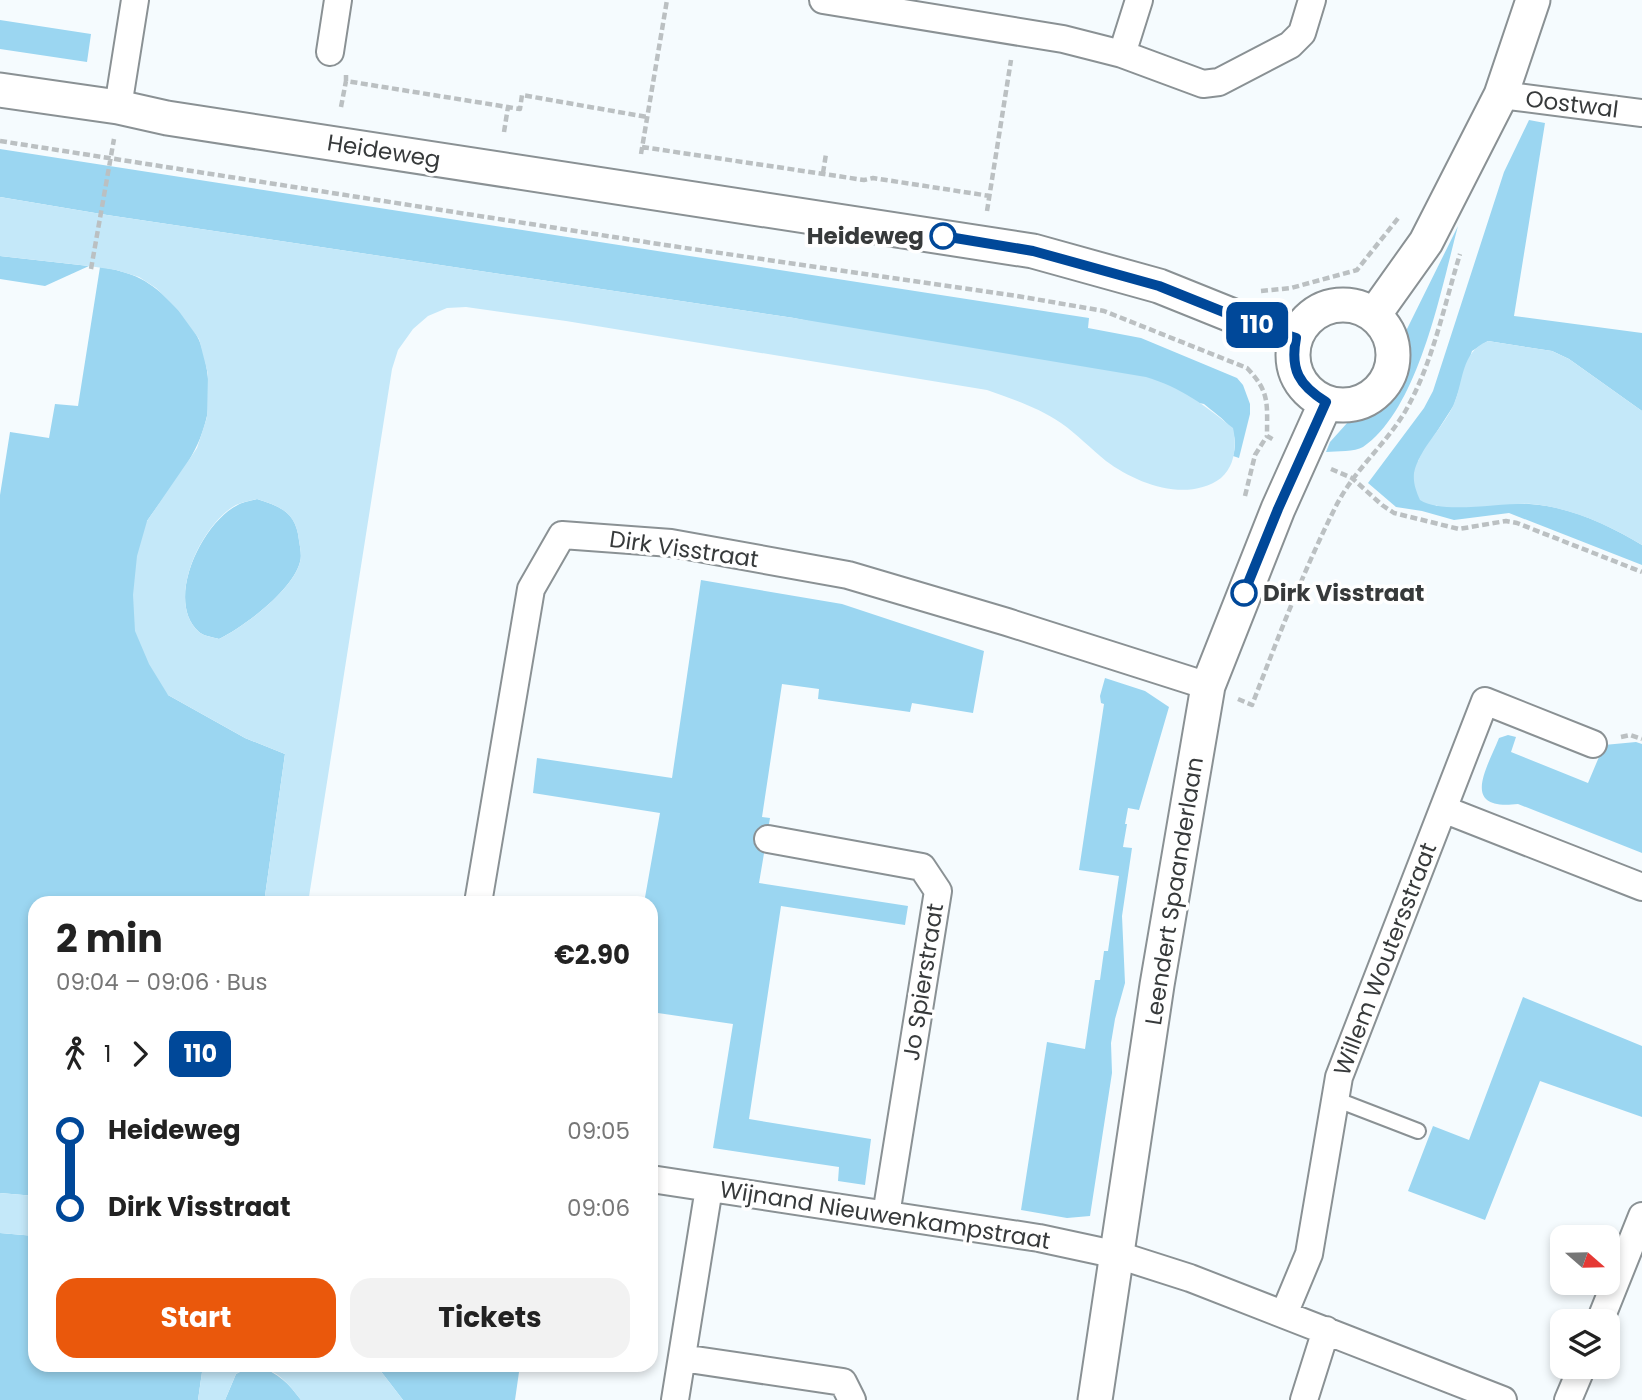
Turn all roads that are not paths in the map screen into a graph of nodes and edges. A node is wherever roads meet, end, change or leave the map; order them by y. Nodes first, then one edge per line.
1 (135, 0) edge
2 (338, 0) edge
3 (824, 0) edge
4 (1139, 0) edge
5 (1312, 0) edge
6 (1533, 0) edge
7 (330, 52) road end
8 (1122, 54) junction
9 (0, 90) edge
10 (1501, 95) junction
11 (118, 107) junction
12 (1642, 113) edge
13 (1374, 315) junction
14 (1296, 338) junction
15 (1326, 402) junction
16 (1208, 686) junction
17 (1593, 744) dead end
18 (1443, 808) junction
19 (768, 839) dead end
20 (1642, 887) edge
21 (479, 896) edge
22 (1335, 1099) junction
23 (1418, 1130) dead end
24 (658, 1180) edge
25 (709, 1188) junction
26 (886, 1215) junction
27 (1642, 1216) edge
28 (1118, 1255) junction
29 (1605, 1309) edge
30 (1284, 1314) junction
31 (1326, 1331) junction
32 (682, 1358) junction
33 (1577, 1379) edge
34 (675, 1400) edge
35 (852, 1400) edge
36 (1095, 1400) edge
37 (1304, 1400) edge
38 (1503, 1400) edge
39 (1568, 1400) edge

1 - 11 street
2 - 7 street
3 - 8 street
4 - 8 street
5 - 8 street
6 - 10 street
9 - 11 street, Heideweg
10 - 12 street, Oostwal
10 - 13 street
11 - 14 street, Heideweg
13 - 14 street
13 - 15 street
14 - 15 street
15 - 16 street, Leendert Spaanderlaan
16 - 21 street, Dirk Visstraat
16 - 28 street, Leendert Spaanderlaan
17 - 18 street, Willem Woutersstraat
18 - 20 street
18 - 22 street, Willem Woutersstraat
19 - 26 street, Jo Spierstraat
22 - 23 lane
22 - 30 street, Willem Woutersstraat
24 - 25 street, Wijnand Nieuwenkampstraat
25 - 26 street, Wijnand Nieuwenkampstraat
25 - 32 street
26 - 28 street, Wijnand Nieuwenkampstraat
27 - 29 street
28 - 30 street, Wijnand Nieuwenkampstraat
28 - 36 street, Leendert Spaanderlaan
30 - 31 street, Wijnand Nieuwenkampstraat
31 - 37 street
31 - 38 street, Wijnand Nieuwenkampstraat
32 - 34 street
32 - 35 street
33 - 39 street

